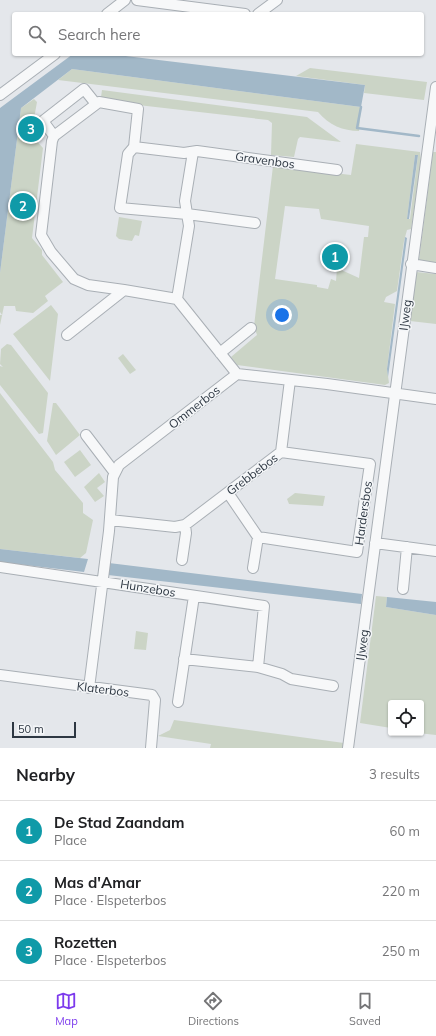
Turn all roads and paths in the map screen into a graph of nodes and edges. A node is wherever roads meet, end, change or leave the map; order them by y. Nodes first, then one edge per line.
1 (125, 0) edge
2 (137, 0) edge
3 (277, 0) edge
4 (110, 12) edge
5 (230, 12) edge
6 (261, 12) edge
7 (52, 56) edge
8 (436, 87) edge
9 (0, 95) edge
10 (98, 103) junction
11 (54, 136) junction
12 (134, 147) junction
13 (193, 152) junction
14 (337, 170) dead end
15 (187, 214) junction
16 (254, 223) dead end
17 (411, 264) junction
18 (436, 268) edge
19 (124, 290) junction
20 (177, 299) junction
21 (252, 328) dead end
22 (67, 335) dead end
23 (220, 353) junction
24 (237, 374) junction
25 (290, 380) junction
26 (394, 393) junction
27 (436, 399) edge
28 (86, 435) dead end
29 (281, 452) junction
30 (115, 473) junction
31 (228, 492) junction
32 (110, 520) junction
33 (185, 525) junction
34 (258, 537) junction
35 (375, 543) junction
36 (407, 547) junction
37 (436, 551) edge
38 (182, 560) dead end
39 (0, 567) edge
40 (253, 568) dead end
41 (102, 582) junction
42 (403, 589) dead end
43 (194, 596) junction
44 (184, 659) junction
45 (258, 668) junction
46 (0, 675) edge
47 (333, 686) dead end
48 (89, 688) junction
49 (178, 702) dead end
50 (151, 748) edge
51 (348, 748) edge

1 - 4 street
2 - 5 street
3 - 6 street
7 - 9 street
8 - 17 street, IJweg
10 - 11 street
10 - 11 street
10 - 12 street
11 - 19 street
12 - 13 street, Gravenbos
12 - 15 street
13 - 14 street, Gravenbos
13 - 15 street
15 - 16 street
15 - 20 street
17 - 18 street
17 - 26 street, IJweg
19 - 20 street
19 - 22 street
20 - 23 street
21 - 23 street
23 - 24 street
24 - 25 street
24 - 30 street, Ommerbos
25 - 26 street
25 - 29 street, Grebbebos
26 - 27 street
26 - 35 street, IJweg
28 - 30 street
29 - 31 street, Grebbebos
29 - 34 street, Hardersbos
30 - 32 street
31 - 33 street, Grebbebos
31 - 34 street
32 - 33 street
32 - 41 street
33 - 38 street
34 - 40 street
35 - 36 street
35 - 51 street, IJweg
36 - 37 street
36 - 42 street
39 - 41 street
41 - 43 street, Hunzebos
41 - 48 street
43 - 44 street
43 - 45 street, Hunzebos
44 - 45 street
44 - 49 street
45 - 47 street
46 - 48 street, Klaterbos
48 - 50 street, Klaterbos

